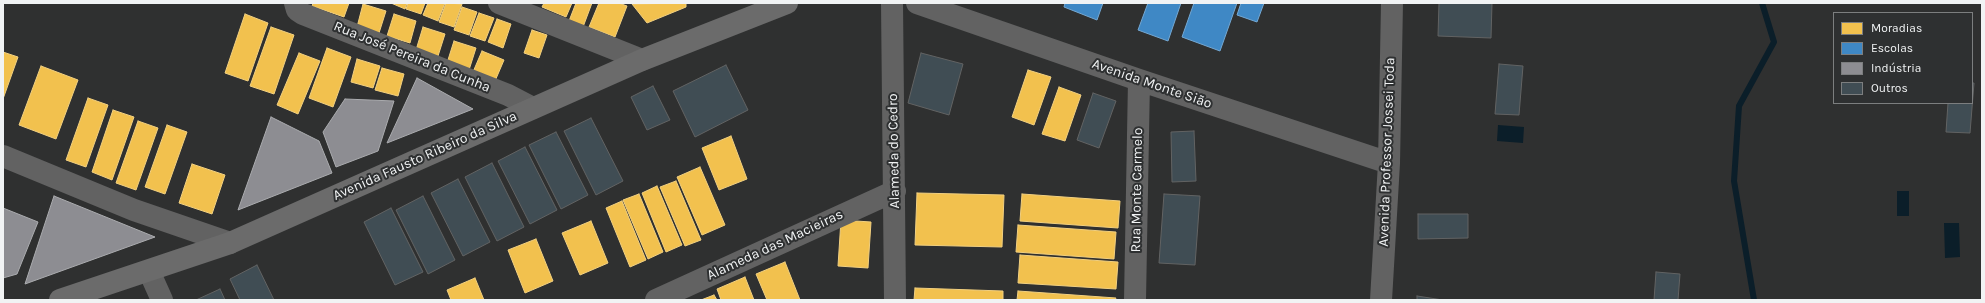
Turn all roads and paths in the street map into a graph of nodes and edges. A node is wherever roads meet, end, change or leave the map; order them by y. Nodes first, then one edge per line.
1 (295, 3) edge
2 (499, 3) edge
3 (787, 3) edge
4 (892, 3) edge
5 (917, 3) edge
6 (1392, 3) edge
7 (764, 7) edge
8 (642, 60) junction
9 (1139, 80) junction
10 (533, 108) junction
11 (3, 156) edge
12 (1388, 163) junction
13 (895, 190) junction
14 (230, 243) junction
15 (149, 271) junction
16 (60, 300) edge
17 (162, 300) edge
18 (656, 300) edge
19 (895, 300) edge
20 (1135, 300) edge
21 (1381, 300) edge

1 - 10 street, Rua José Pereira da Cunha
2 - 8 street
3 - 7 main road, Avenida Fausto Ribeiro da Silva
4 - 13 street, Alameda do Cedro
5 - 9 street, Avenida Monte Sião
6 - 12 street, Avenida Professor Jossei Toda
7 - 8 main road, Avenida Fausto Ribeiro da Silva
8 - 10 main road, Avenida Fausto Ribeiro da Silva
9 - 12 street, Avenida Monte Sião
9 - 20 street, Rua Monte Carmelo
10 - 14 main road, Avenida Fausto Ribeiro da Silva
11 - 14 street
12 - 21 street, Avenida Professor Jossei Toda
13 - 18 street, Alameda das Macieiras
13 - 19 street, Alameda do Cedro
14 - 15 main road, Avenida Fausto Ribeiro da Silva
15 - 16 main road, Avenida Fausto Ribeiro da Silva
15 - 17 street

